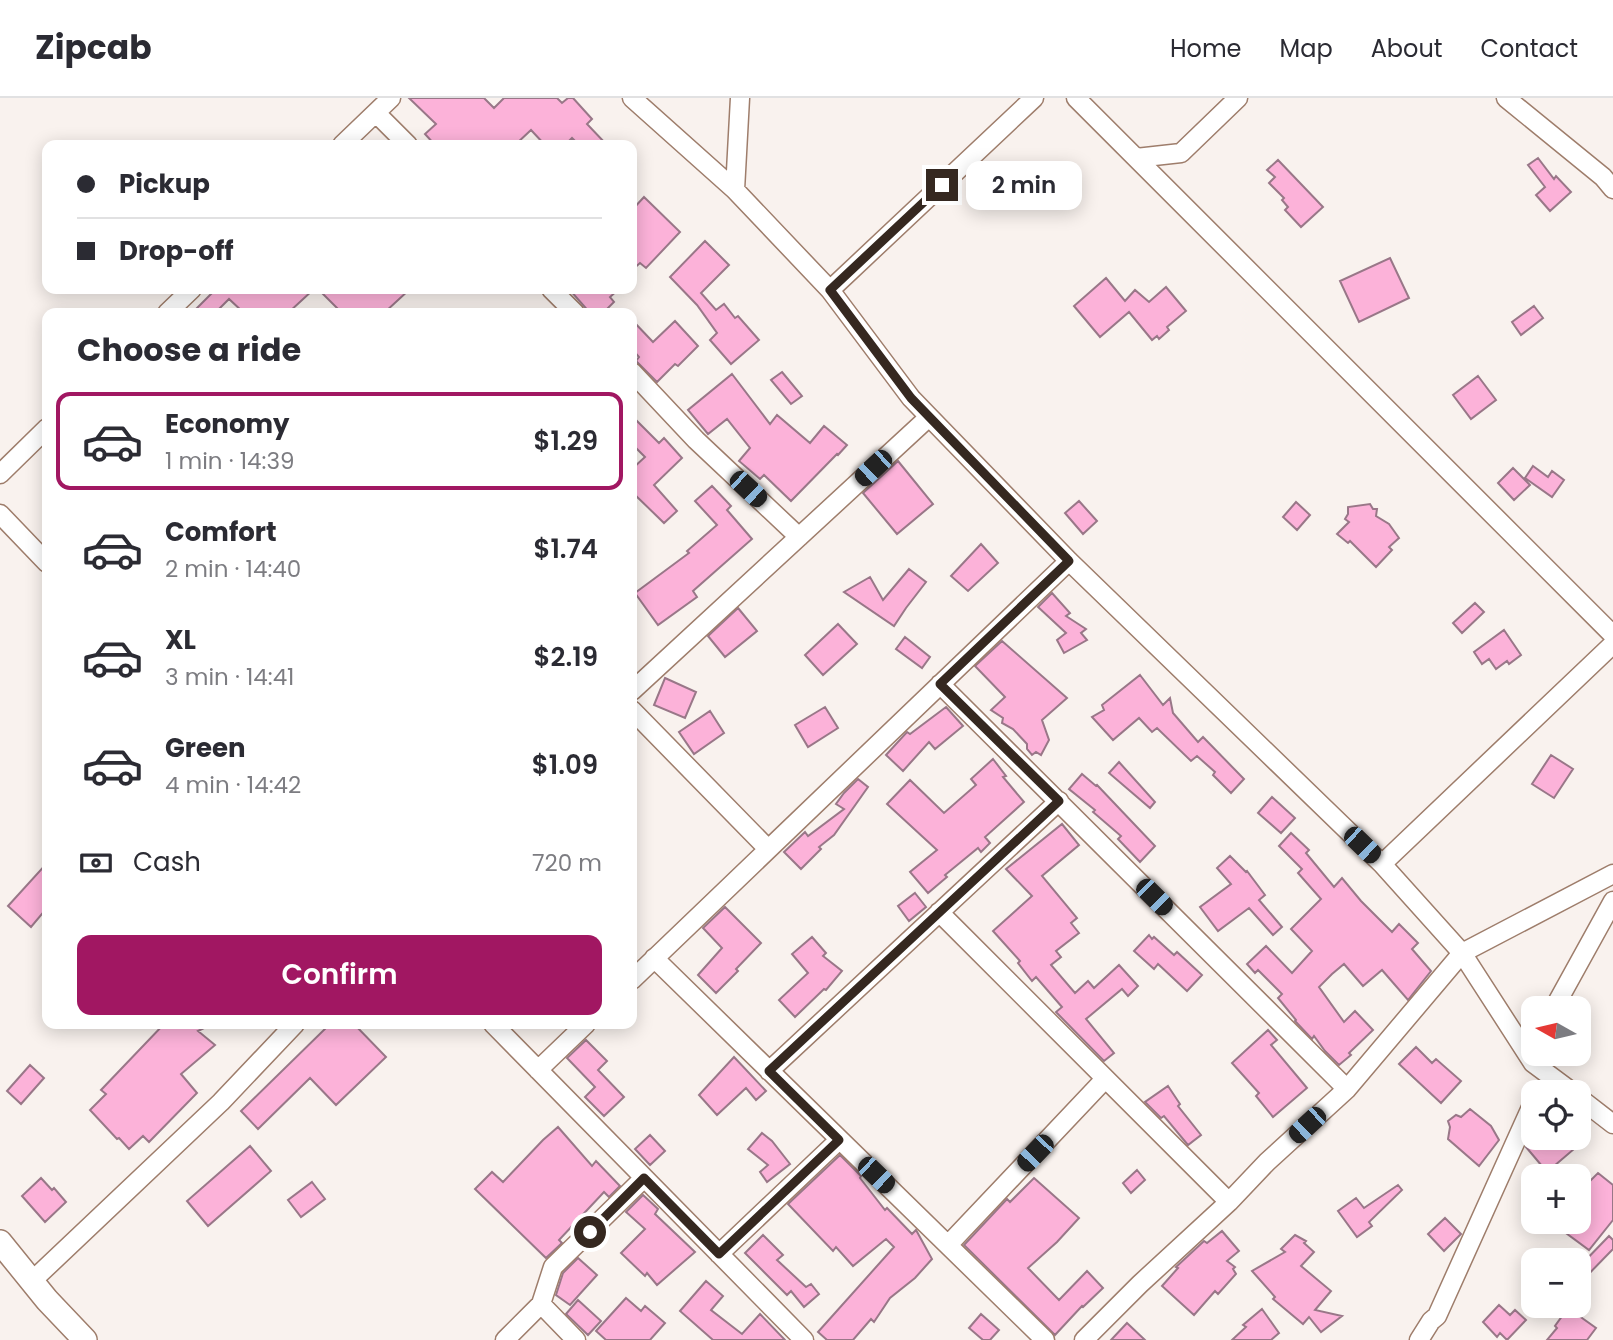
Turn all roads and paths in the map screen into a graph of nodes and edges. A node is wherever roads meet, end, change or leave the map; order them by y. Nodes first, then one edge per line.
1 (391, 98) edge
2 (632, 98) edge
3 (740, 98) edge
4 (1034, 98) edge
5 (1076, 98) edge
6 (1238, 98) edge
7 (1506, 98) edge
8 (376, 113) junction
9 (347, 140) edge
10 (403, 140) edge
11 (1136, 158) junction
12 (1613, 189) edge
13 (735, 190) junction
14 (830, 290) junction
15 (187, 294) edge
16 (556, 294) edge
17 (172, 308) edge
18 (570, 308) edge
19 (637, 377) edge
20 (929, 416) junction
21 (42, 433) edge
22 (0, 474) edge
23 (0, 514) edge
24 (799, 537) junction
25 (42, 558) edge
26 (1069, 561) junction
27 (1613, 635) edge
28 (1613, 644) edge
29 (940, 684) junction
30 (637, 686) edge
31 (637, 715) edge
32 (1059, 801) junction
33 (768, 849) junction
34 (1382, 864) junction
35 (1613, 874) edge
36 (1613, 901) edge
37 (939, 912) junction
38 (1462, 953) junction
39 (654, 958) junction
40 (637, 974) edge
41 (1561, 996) edge
42 (291, 1029) edge
43 (497, 1029) edge
44 (581, 1029) edge
45 (1521, 1038) edge
46 (1542, 1066) edge
47 (538, 1070) junction
48 (769, 1071) junction
49 (1105, 1079) junction
50 (1558, 1080) edge
51 (1347, 1089) junction
52 (1591, 1107) edge
53 (1613, 1124) edge
54 (1521, 1130) edge
55 (839, 1140) junction
56 (644, 1178) junction
57 (1229, 1202) junction
58 (0, 1242) edge
59 (948, 1245) junction
60 (719, 1254) junction
61 (32, 1281) junction
62 (541, 1304) junction
63 (85, 1340) edge
64 (505, 1340) edge
65 (576, 1340) edge
66 (804, 1340) edge
67 (1045, 1340) edge
68 (1084, 1340) edge
69 (1419, 1340) edge

1 - 8 street
2 - 13 street
3 - 13 street
4 - 14 street
5 - 11 street
6 - 11 street
7 - 12 street
8 - 9 street
8 - 10 street
11 - 27 street
13 - 14 street
14 - 20 street
15 - 17 street
16 - 18 street
19 - 24 street
20 - 24 street
20 - 26 street
21 - 22 street
23 - 25 street
24 - 30 street
26 - 29 street
26 - 34 street
28 - 34 street
29 - 32 street
29 - 33 street
31 - 33 street
32 - 37 street
32 - 51 street
33 - 39 street
34 - 38 street
35 - 38 street
36 - 41 street
37 - 48 street
37 - 49 street
38 - 45 street
38 - 51 street
39 - 40 street
39 - 48 street
42 - 61 street
43 - 47 street
44 - 47 street
46 - 50 street
47 - 56 street
48 - 55 street
49 - 57 street
49 - 59 street
51 - 57 street
52 - 53 street
54 - 69 street
55 - 59 street
55 - 60 street
56 - 60 street
56 - 62 street
57 - 68 street
58 - 61 main road
59 - 67 street
60 - 66 street
61 - 63 main road
62 - 64 street
62 - 65 street

